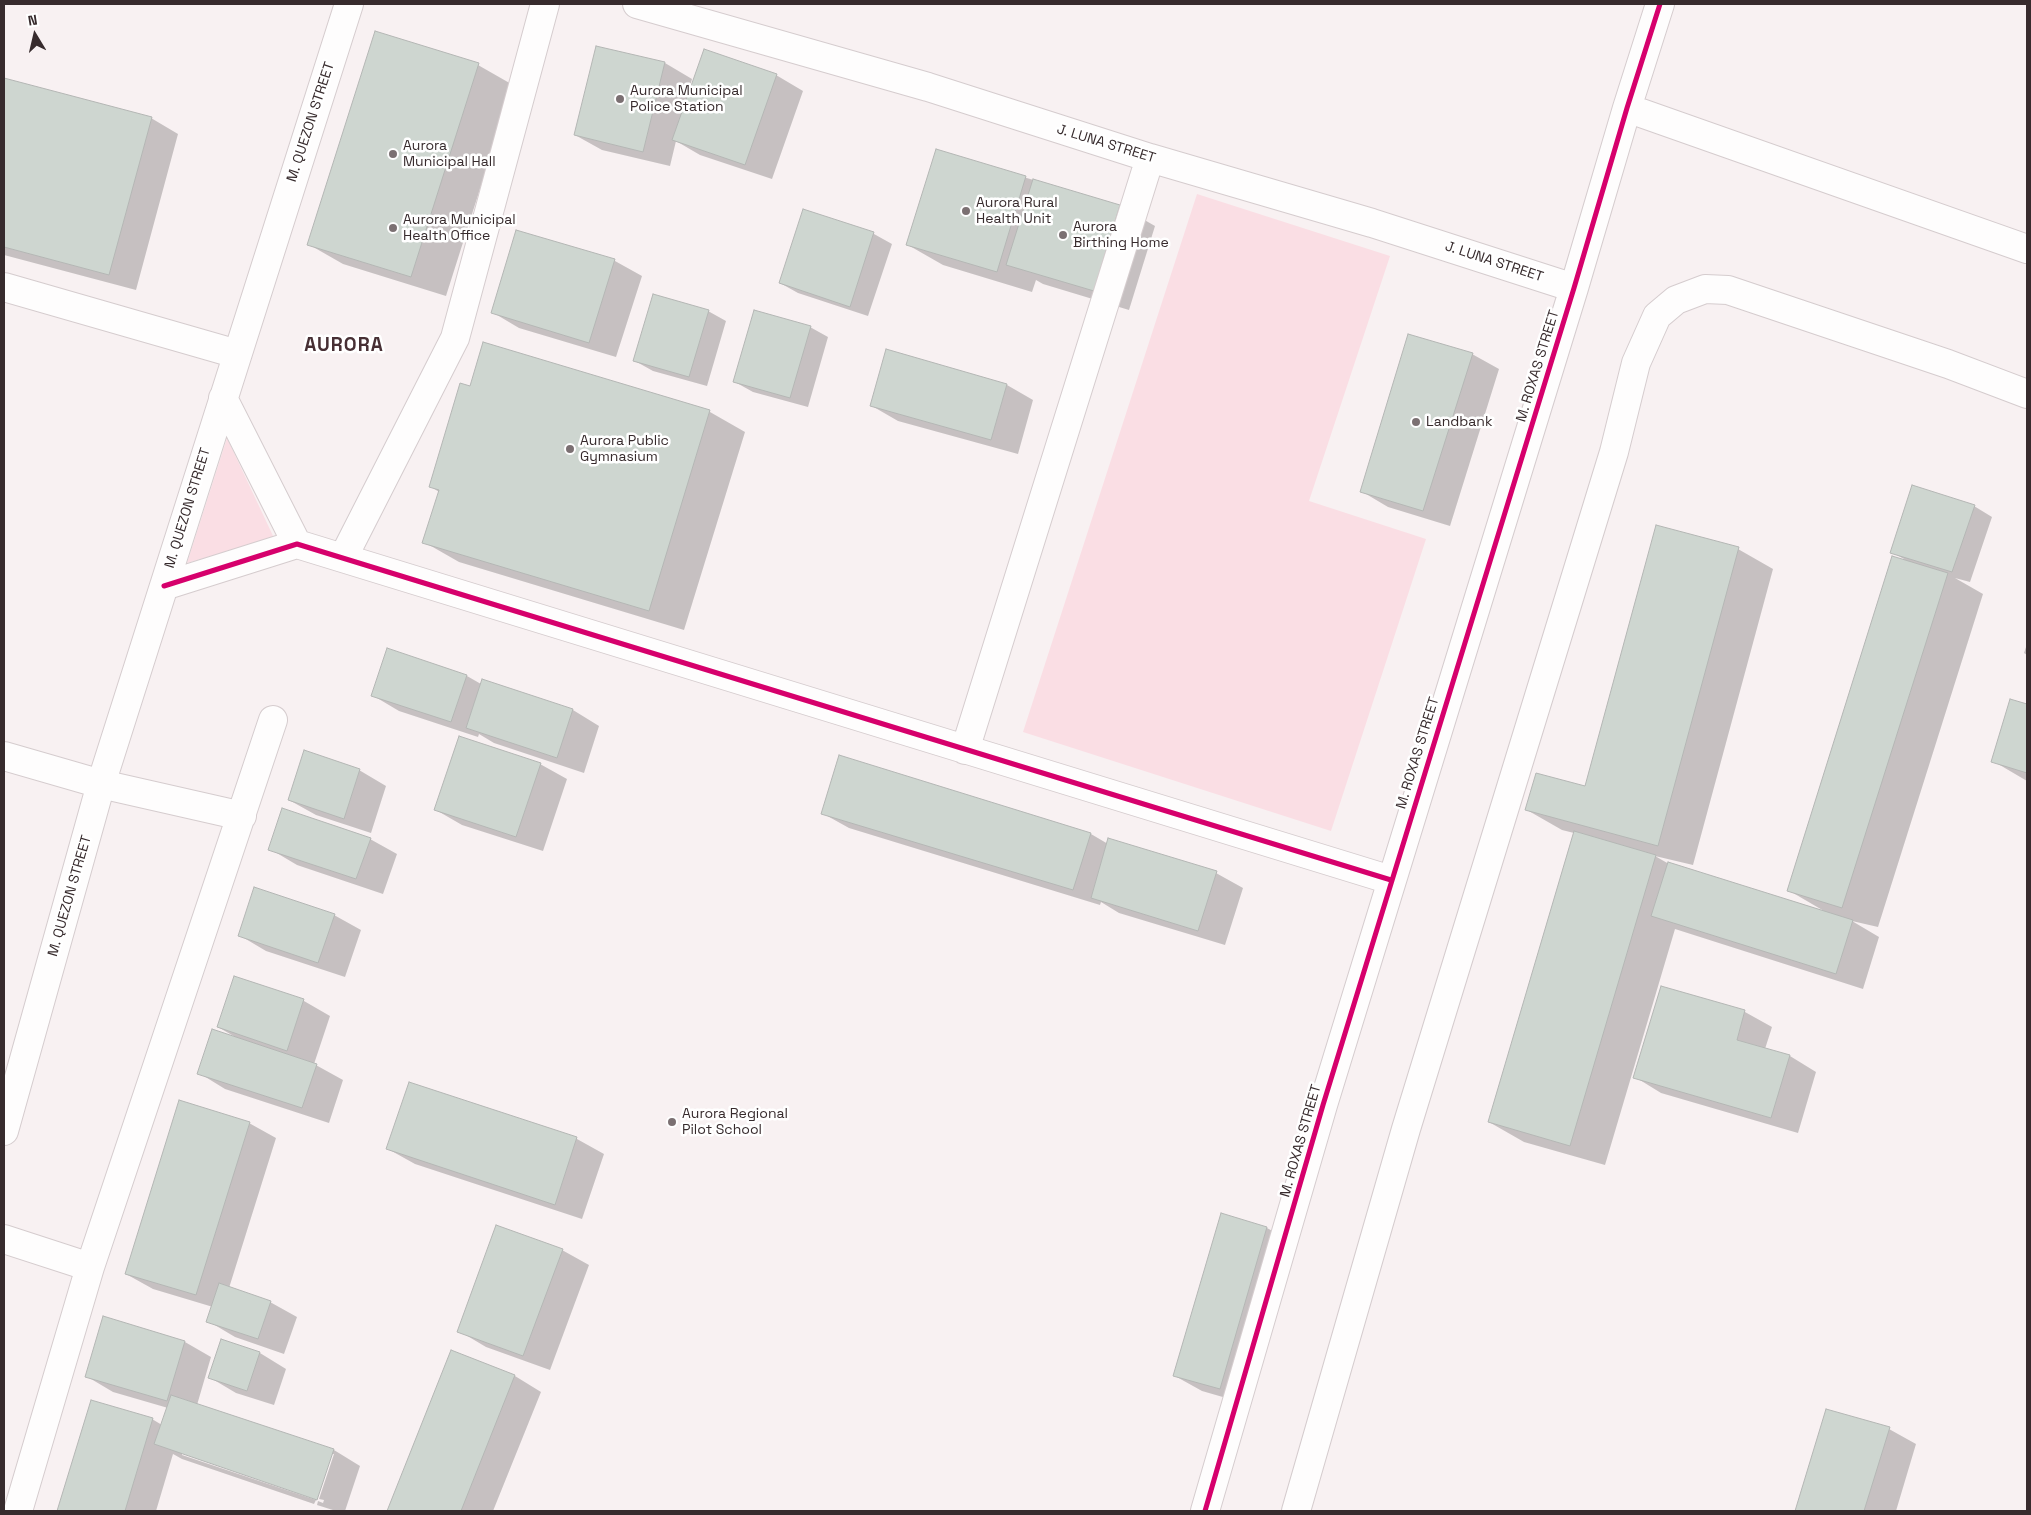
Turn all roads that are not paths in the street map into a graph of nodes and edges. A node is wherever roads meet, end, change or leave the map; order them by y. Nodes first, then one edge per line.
1 (349, 4) edge
2 (545, 4) edge
3 (637, 4) edge
4 (1660, 4) edge
5 (1627, 108) junction
6 (1150, 158) junction
7 (2027, 249) edge
8 (4, 287) edge
9 (1574, 288) junction
10 (237, 354) junction
11 (2027, 394) edge
12 (223, 398) junction
13 (297, 544) junction
14 (343, 558) junction
15 (164, 586) junction
16 (273, 720) dead end
17 (965, 750) junction
18 (4, 756) edge
19 (101, 784) junction
20 (242, 816) junction
21 (1391, 880) junction
22 (4, 1131) edge
23 (4, 1238) edge
24 (90, 1267) junction
25 (18, 1511) edge
26 (1204, 1511) edge
27 (1296, 1511) edge

1 - 10 street, M. QUEZON STREET
2 - 14 street
3 - 6 street, J. LUNA STREET
4 - 5 street, M. ROXAS STREET
5 - 7 street
5 - 9 street, M. ROXAS STREET
6 - 9 street, J. LUNA STREET
6 - 17 street
8 - 10 street
9 - 21 street, M. ROXAS STREET
10 - 12 street, M. QUEZON STREET
11 - 27 street
12 - 13 street
12 - 15 street, M. QUEZON STREET
13 - 14 street
13 - 15 street
14 - 17 street
15 - 19 street, M. QUEZON STREET
16 - 20 street
17 - 21 street
18 - 19 street
19 - 20 street
19 - 22 street, M. QUEZON STREET
20 - 24 street
21 - 26 street, M. ROXAS STREET
23 - 24 street
24 - 25 street

